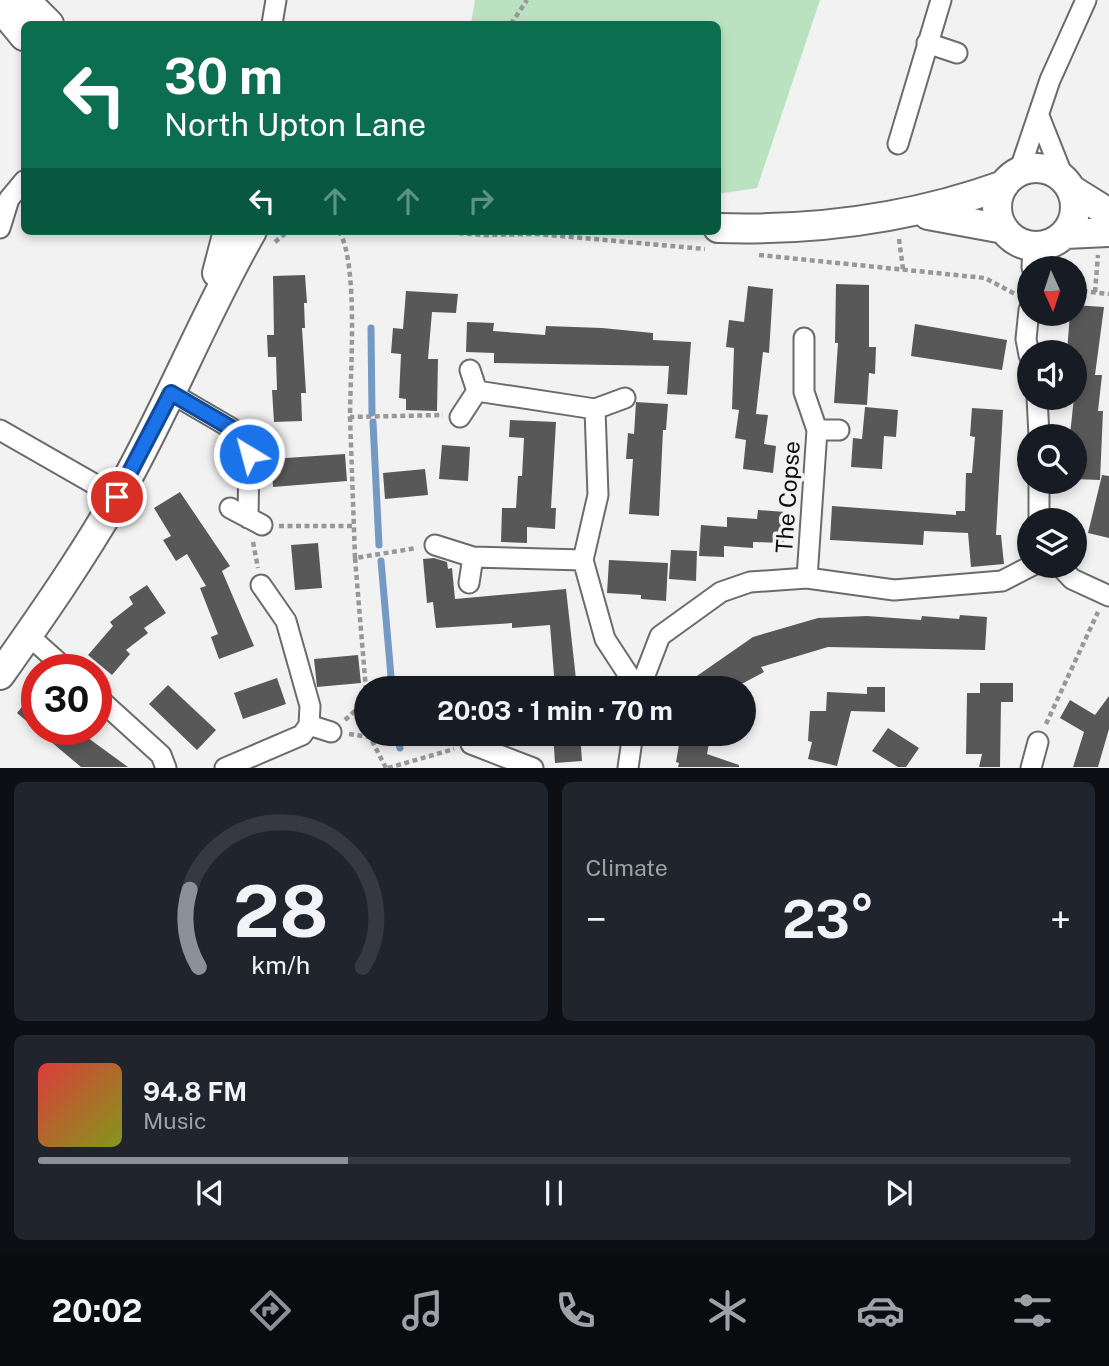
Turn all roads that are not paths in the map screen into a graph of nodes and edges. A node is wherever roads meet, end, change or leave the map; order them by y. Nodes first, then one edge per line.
1 (9, 0) edge
2 (25, 0) edge
3 (276, 0) edge
4 (941, 0) edge
5 (1086, 0) edge
6 (0, 6) edge
7 (26, 21) edge
8 (46, 21) edge
9 (272, 21) edge
10 (21, 32) edge
11 (927, 43) junction
12 (957, 53) dead end
13 (1039, 116) junction
14 (898, 144) dead end
15 (1012, 178) junction
16 (1068, 184) junction
17 (21, 185) edge
18 (1109, 213) edge
19 (906, 215) junction
20 (0, 228) edge
21 (721, 228) edge
22 (1004, 229) junction
23 (1109, 232) edge
24 (1065, 234) junction
25 (238, 235) edge
26 (1031, 256) edge
27 (1033, 256) edge
28 (804, 338) dead end
29 (470, 370) dead end
30 (477, 390) junction
31 (171, 393) junction
32 (625, 398) dead end
33 (595, 409) junction
34 (454, 416) road end
35 (0, 430) edge
36 (817, 430) junction
37 (839, 430) dead end
38 (117, 497) junction
39 (247, 517) road end
40 (435, 545) road end
41 (473, 557) junction
42 (583, 560) junction
43 (1017, 573) edge
44 (807, 578) junction
45 (1071, 578) edge
46 (469, 583) dead end
47 (261, 585) road end
48 (1107, 595) edge
49 (28, 635) junction
50 (49, 654) edge
51 (0, 675) edge
52 (630, 676) edge
53 (643, 676) edge
54 (112, 711) edge
55 (309, 724) junction
56 (331, 732) road end
57 (1038, 741) road end
58 (476, 746) edge
59 (631, 746) edge
60 (166, 768) edge
61 (225, 768) edge
62 (533, 768) edge
63 (628, 768) edge
64 (1031, 768) edge

1 - 7 street
2 - 8 street
3 - 9 street
4 - 11 street
5 - 13 street
6 - 10 street
11 - 12 street
11 - 14 street
13 - 15 street
13 - 16 street
15 - 16 street
15 - 19 street
15 - 22 street
16 - 18 street
16 - 24 street
17 - 20 street
19 - 21 street
19 - 22 street
22 - 26 street
23 - 24 street
24 - 27 street
25 - 31 street
28 - 36 street, The Copse
29 - 30 street
30 - 33 street
30 - 34 street
31 - 38 street
31 - 39 street
32 - 33 street
33 - 42 street
35 - 38 street
36 - 37 street
36 - 44 street, The Copse
38 - 49 street
40 - 41 street
41 - 42 street
41 - 46 street
42 - 52 street
43 - 44 street
44 - 53 street
45 - 48 street
47 - 55 street
49 - 50 street
49 - 51 street
54 - 60 street
55 - 56 street
55 - 61 street
57 - 64 street
58 - 62 street
59 - 63 street

